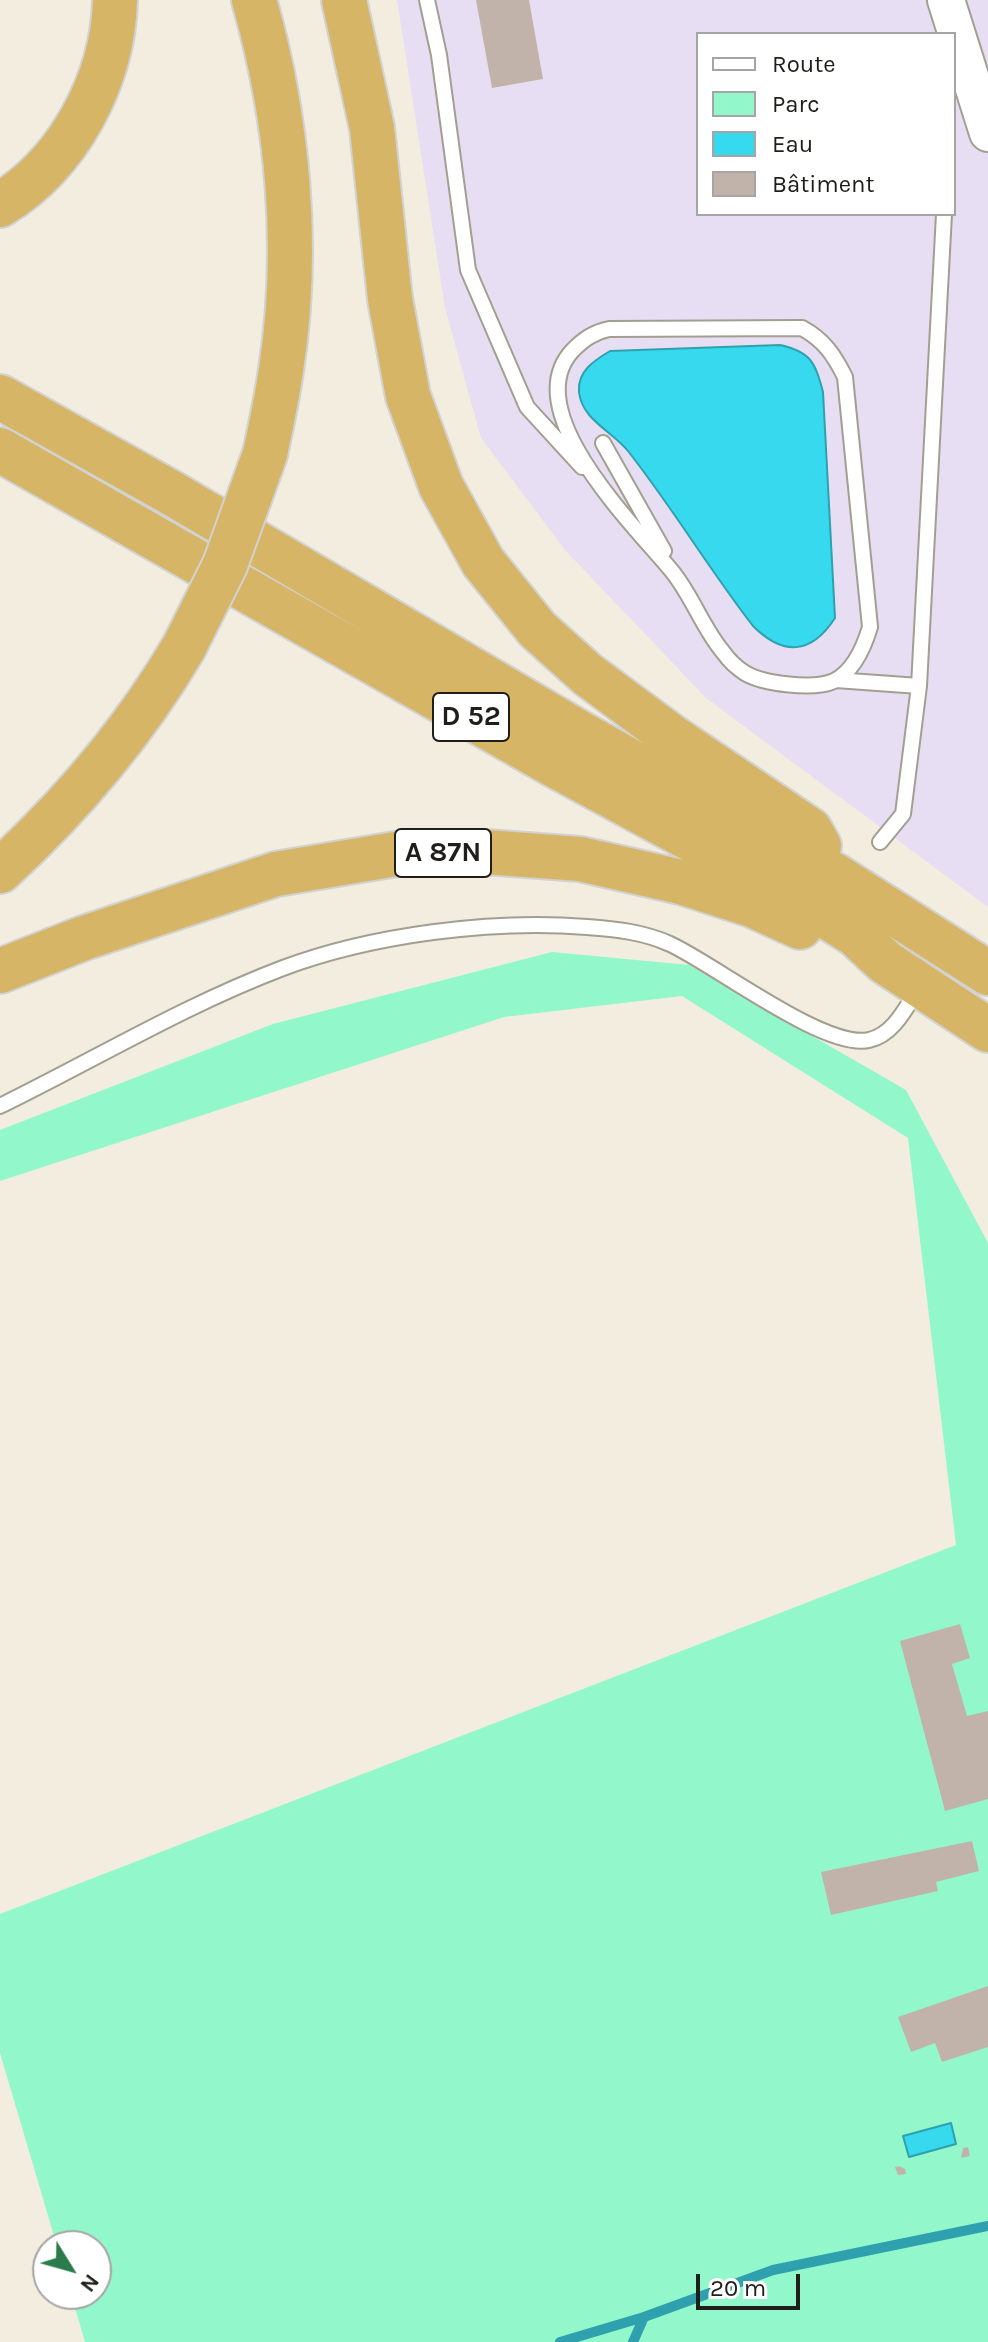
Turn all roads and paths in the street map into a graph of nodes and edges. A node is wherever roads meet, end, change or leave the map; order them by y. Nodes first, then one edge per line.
1 (115, 0) edge
2 (254, 0) edge
3 (344, 0) edge
4 (427, 0) edge
5 (945, 0) edge
6 (945, 32) edge
7 (955, 32) edge
8 (956, 34) edge
9 (988, 133) edge
10 (0, 205) edge
11 (944, 216) edge
12 (0, 397) edge
13 (603, 443) dead end
14 (0, 450) edge
15 (594, 480) junction
16 (0, 484) edge
17 (681, 582) junction
18 (267, 600) junction
19 (836, 680) junction
20 (919, 686) junction
21 (880, 842) dead end
22 (0, 871) edge
23 (836, 876) junction
24 (0, 971) edge
25 (985, 971) edge
26 (903, 974) junction
27 (984, 1028) edge
28 (0, 1106) edge

1 - 10 highway
2 - 22 highway, bridge
3 - 23 highway
4 - 15 lane
5 - 6 lane
5 - 7 street
8 - 9 street
11 - 20 lane
12 - 23 highway
13 - 17 lane
14 - 18 highway, D 52
15 - 17 lane
15 - 19 lane
16 - 18 highway
17 - 19 lane
18 - 26 highway, D 52
19 - 20 lane
20 - 21 lane
23 - 25 highway
24 - 26 highway, A 87N
26 - 27 highway, D 52
26 - 28 lane

